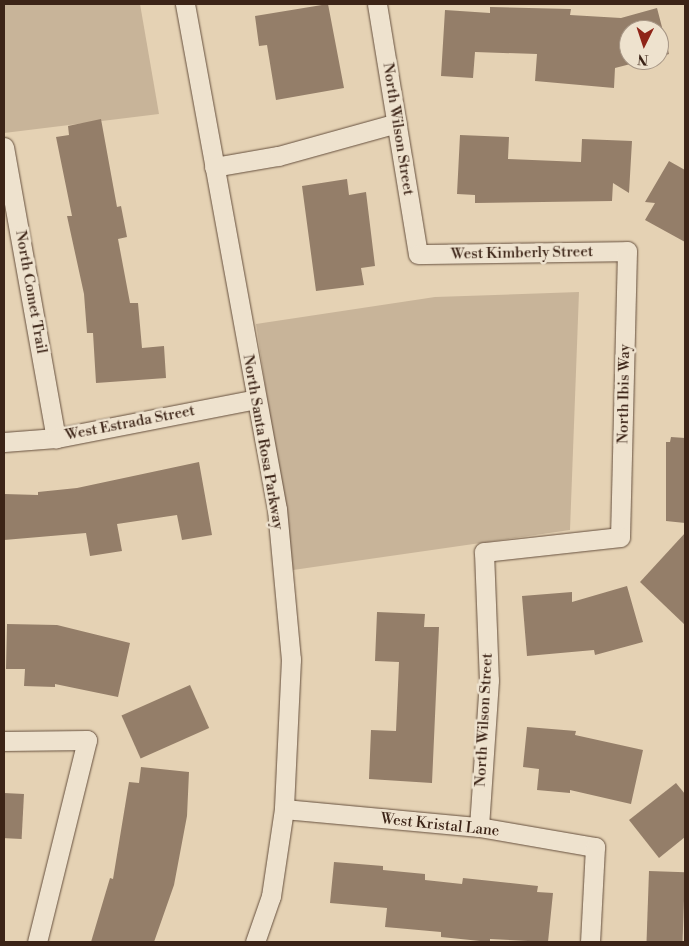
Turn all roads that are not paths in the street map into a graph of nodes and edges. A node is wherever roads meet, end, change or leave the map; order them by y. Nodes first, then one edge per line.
1 (185, 4) edge
2 (377, 4) edge
3 (397, 123) junction
4 (5, 147) edge
5 (214, 166) junction
6 (627, 251) joint
7 (418, 254) joint
8 (256, 398) junction
9 (56, 438) junction
10 (4, 442) edge
11 (484, 552) joint
12 (4, 742) edge
13 (284, 809) junction
14 (478, 827) junction
15 (36, 942) edge
16 (255, 942) edge
17 (590, 942) edge

1 - 5 street, North Santa Rosa Parkway
2 - 3 street, North Wilson Street
3 - 5 street
3 - 7 street, North Wilson Street
4 - 9 street, North Comet Trail
5 - 8 street, North Santa Rosa Parkway
6 - 7 street, West Kimberly Street
6 - 11 street, North Ibis Way
8 - 9 street, West Estrada Street
8 - 13 street, North Santa Rosa Parkway
9 - 10 street, West Estrada Street
11 - 14 street, North Wilson Street
12 - 15 street
13 - 14 street, West Kristal Lane
13 - 16 street, North Santa Rosa Parkway
14 - 17 street, West Kristal Lane

